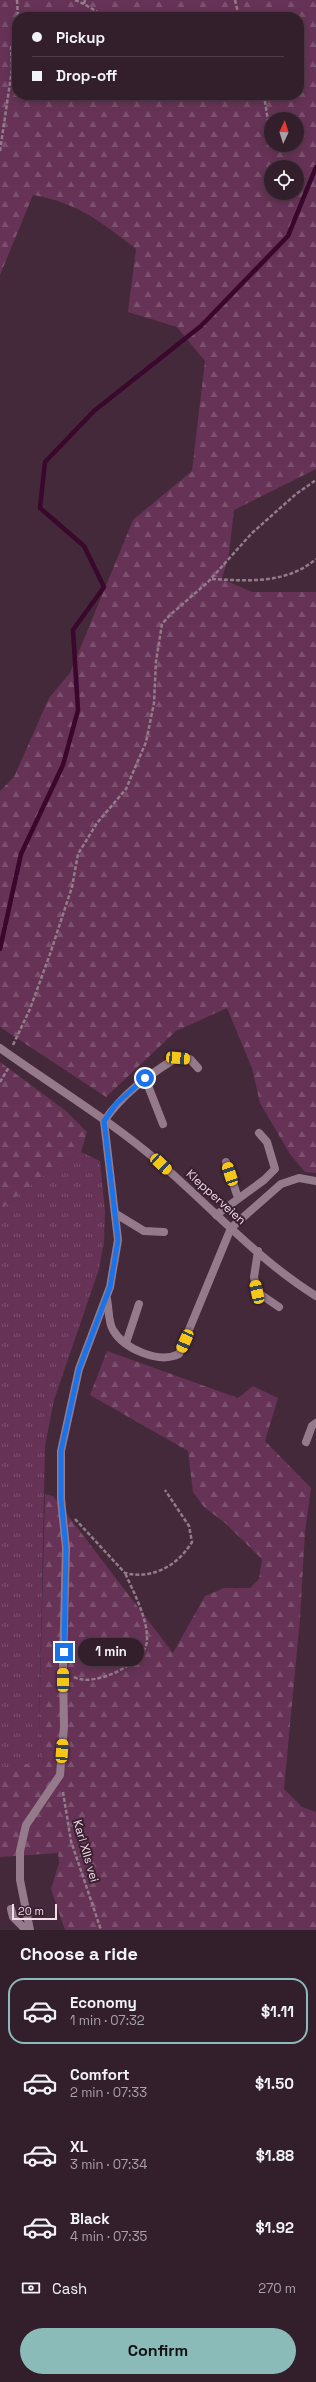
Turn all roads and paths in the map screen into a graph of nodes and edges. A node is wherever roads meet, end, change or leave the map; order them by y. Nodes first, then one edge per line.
1 (17, 0) edge
2 (76, 0) edge
3 (85, 0) edge
4 (235, 0) edge
5 (84, 4) junction
6 (18, 12) edge
7 (98, 12) edge
8 (238, 12) edge
9 (12, 41) edge
10 (12, 69) edge
11 (12, 69) edge
12 (265, 100) edge
13 (267, 112) edge
14 (0, 151) edge
15 (316, 480) edge
16 (316, 559) edge
17 (211, 579) junction
18 (0, 1048) edge
19 (11, 1056) junction
20 (198, 1068) dead end
21 (145, 1078) junction
22 (0, 1082) edge
23 (104, 1121) junction
24 (162, 1124) dead end
25 (259, 1134) dead end
26 (226, 1162) dead end
27 (316, 1182) edge
28 (238, 1198) junction
29 (116, 1214) junction
30 (216, 1215) junction
31 (231, 1228) junction
32 (164, 1232) dead end
33 (258, 1251) junction
34 (316, 1296) edge
35 (107, 1299) junction
36 (139, 1304) dead end
37 (279, 1307) dead end
38 (126, 1342) junction
39 (316, 1423) edge
40 (306, 1442) dead end
41 (164, 1490) dead end
42 (74, 1517) dead end
43 (125, 1573) junction
44 (63, 1665) junction
45 (60, 1775) junction
46 (11, 1909) dead end
47 (26, 1930) edge
48 (30, 1930) edge
49 (101, 1930) edge

1 - 6 path
2 - 5 path
3 - 5 path
4 - 8 path
5 - 7 path
9 - 10 path
11 - 14 path
12 - 13 path
15 - 17 path
16 - 17 path
17 - 19 path
18 - 19 street, Klepperveien
19 - 22 path
19 - 23 street, Klepperveien
20 - 21 street
21 - 23 street
21 - 24 street
23 - 29 street
23 - 30 street, Klepperveien
25 - 28 street
26 - 28 street
27 - 31 street
28 - 30 street
29 - 32 street
29 - 35 street
30 - 31 street, Klepperveien
31 - 33 street, Klepperveien
31 - 38 street
33 - 34 street, Klepperveien
33 - 37 street
35 - 38 street
35 - 44 street
36 - 38 street
39 - 40 street
41 - 43 path
42 - 43 path
43 - 44 path
44 - 45 street
45 - 48 street
45 - 49 path, Karl XIIs vei
46 - 47 street

